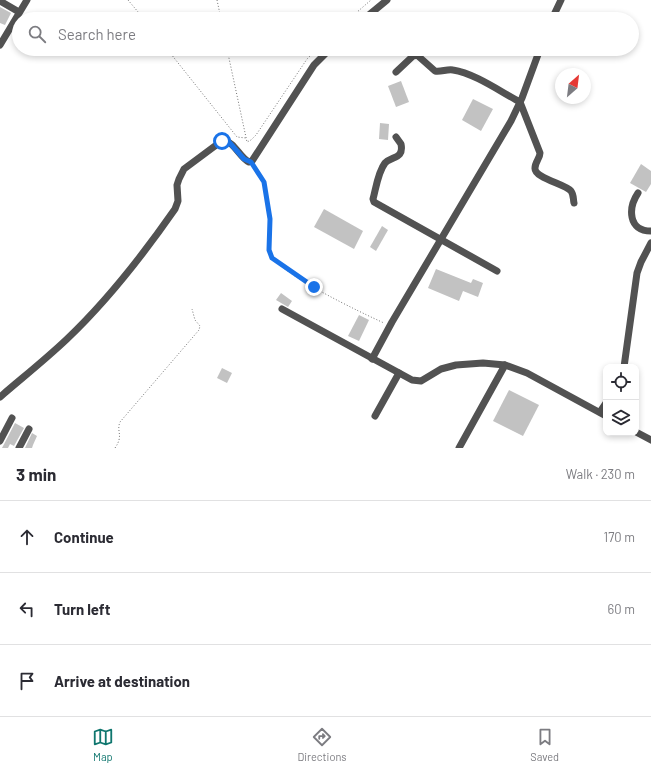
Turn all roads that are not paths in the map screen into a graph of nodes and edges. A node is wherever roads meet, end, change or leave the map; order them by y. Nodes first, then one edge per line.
1 (26, 0) edge
2 (387, 0) edge
3 (560, 0) edge
4 (0, 1) edge
5 (19, 12) joint
6 (372, 12) edge
7 (555, 12) edge
8 (12, 24) edge
9 (0, 45) edge
10 (323, 56) edge
11 (413, 56) edge
12 (418, 56) edge
13 (537, 56) edge
14 (396, 72) dead end
15 (520, 102) junction
16 (396, 137) dead end
17 (638, 193) dead end
18 (574, 204) dead end
19 (651, 231) edge
20 (441, 239) junction
21 (651, 243) edge
22 (497, 271) dead end
23 (282, 309) dead end
24 (372, 359) junction
25 (624, 364) edge
26 (505, 365) junction
27 (399, 373) junction
28 (0, 397) edge
29 (603, 414) edge
30 (375, 416) dead end
31 (12, 418) dead end
32 (29, 429) dead end
33 (639, 434) edge
34 (0, 440) edge
35 (651, 440) edge
36 (19, 448) edge
37 (459, 448) edge

1 - 5 street
2 - 6 street
3 - 7 street
4 - 5 street
8 - 9 street
10 - 28 street
11 - 14 street
12 - 15 street
13 - 15 street
15 - 18 street
15 - 20 street
16 - 20 street
17 - 19 street
20 - 22 street
20 - 24 street
21 - 25 street
23 - 24 street
24 - 27 street
26 - 27 street
26 - 29 street
26 - 37 street
27 - 30 street
31 - 34 street
32 - 36 street
33 - 35 street

